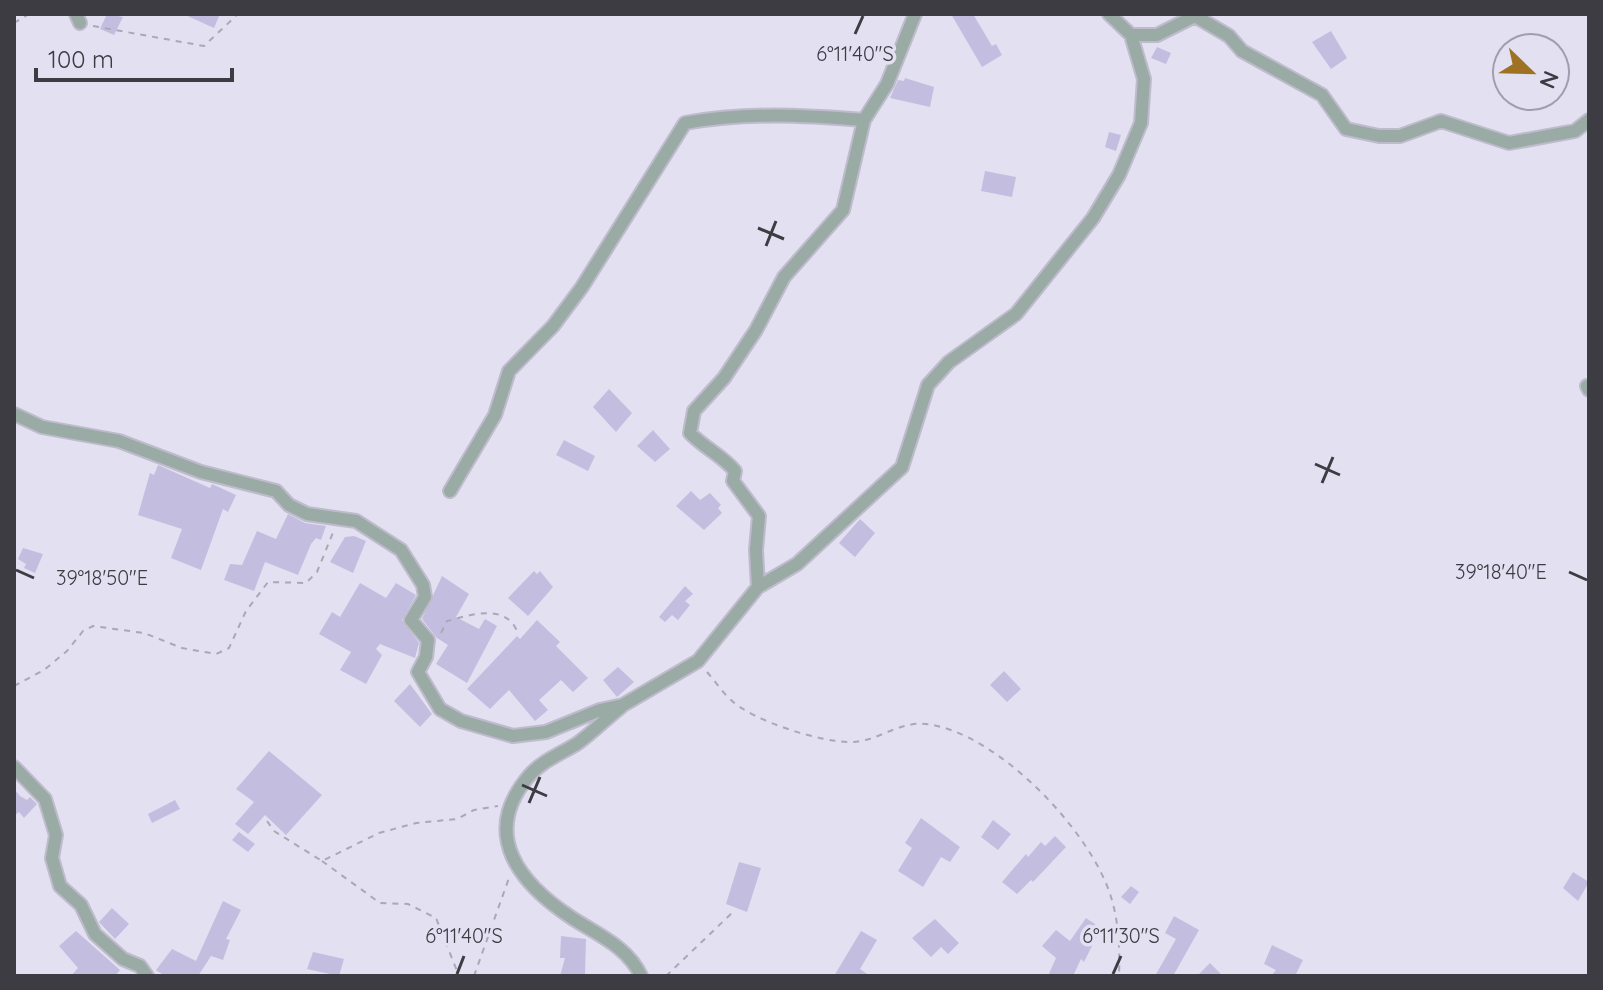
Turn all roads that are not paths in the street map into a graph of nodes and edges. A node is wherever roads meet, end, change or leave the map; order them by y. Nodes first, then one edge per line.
1 (915, 14) edge
2 (1109, 14) edge
3 (1194, 15) edge
4 (1131, 35) junction
5 (864, 120) junction
6 (1589, 120) edge
7 (14, 414) edge
8 (450, 491) dead end
9 (758, 587) junction
10 (623, 705) junction
11 (14, 767) edge
12 (147, 976) edge
13 (641, 976) edge

1 - 5 street
2 - 4 street
3 - 4 street
3 - 6 street
4 - 9 street
5 - 8 street
5 - 9 street
7 - 10 street
9 - 10 street
10 - 13 street
11 - 12 street

